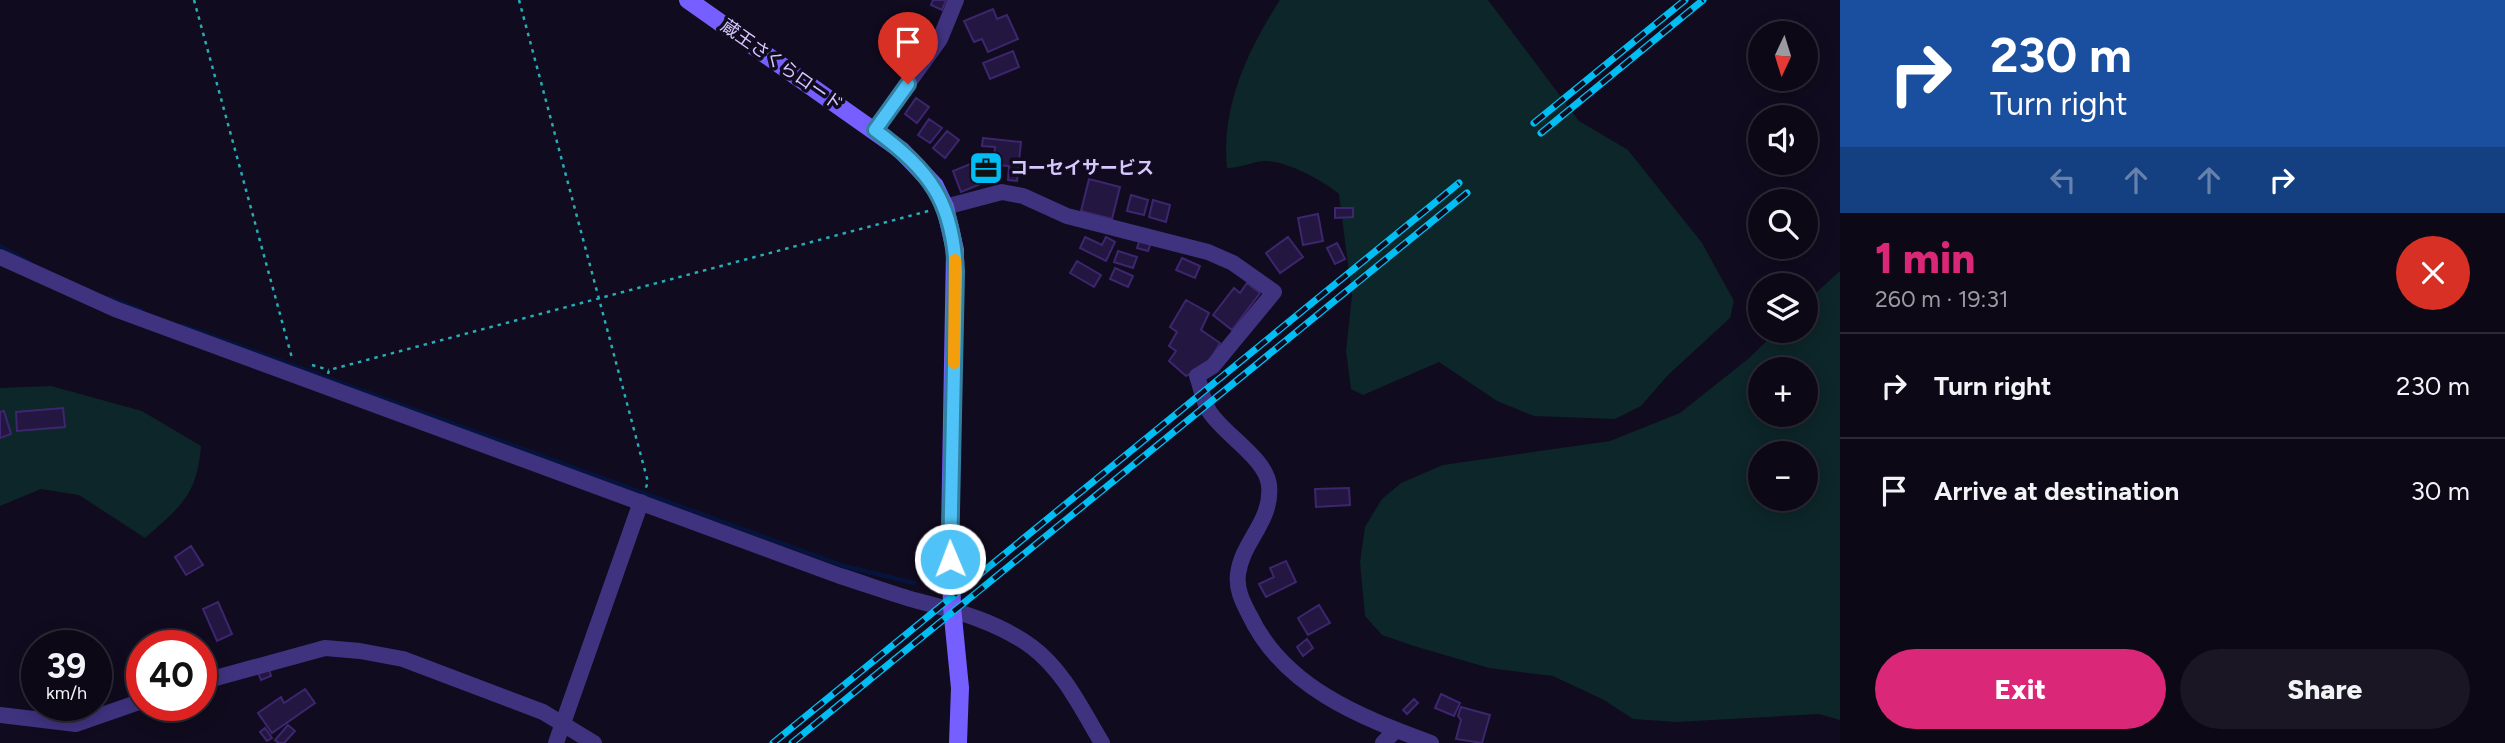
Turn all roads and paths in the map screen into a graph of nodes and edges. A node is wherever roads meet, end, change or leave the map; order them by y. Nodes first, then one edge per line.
1 (194, 0) edge
2 (519, 0) edge
3 (688, 0) edge
4 (956, 0) edge
5 (875, 130) junction
6 (945, 206) junction
7 (0, 257) edge
8 (598, 297) junction
9 (280, 353) dead end
10 (305, 362) dead end
11 (643, 495) junction
12 (952, 607) junction
13 (217, 678) edge
14 (126, 707) edge
15 (0, 715) edge
16 (564, 725) junction
17 (1395, 730) junction
18 (556, 743) edge
19 (594, 743) edge
20 (958, 743) edge
21 (1102, 743) edge
22 (1383, 743) edge
23 (1431, 743) edge

1 - 9 path
2 - 8 path
3 - 5 street, 蔵王さくらロード
4 - 5 street
5 - 6 street, 蔵王さくらロード
6 - 8 path
6 - 12 street, 蔵王さくらロード
6 - 17 street
7 - 11 street
8 - 10 path
8 - 11 path
11 - 12 street
11 - 16 street
12 - 20 street, 蔵王さくらロード
12 - 21 street
13 - 16 street
14 - 15 street
16 - 18 street
16 - 19 street
17 - 22 street
17 - 23 street

